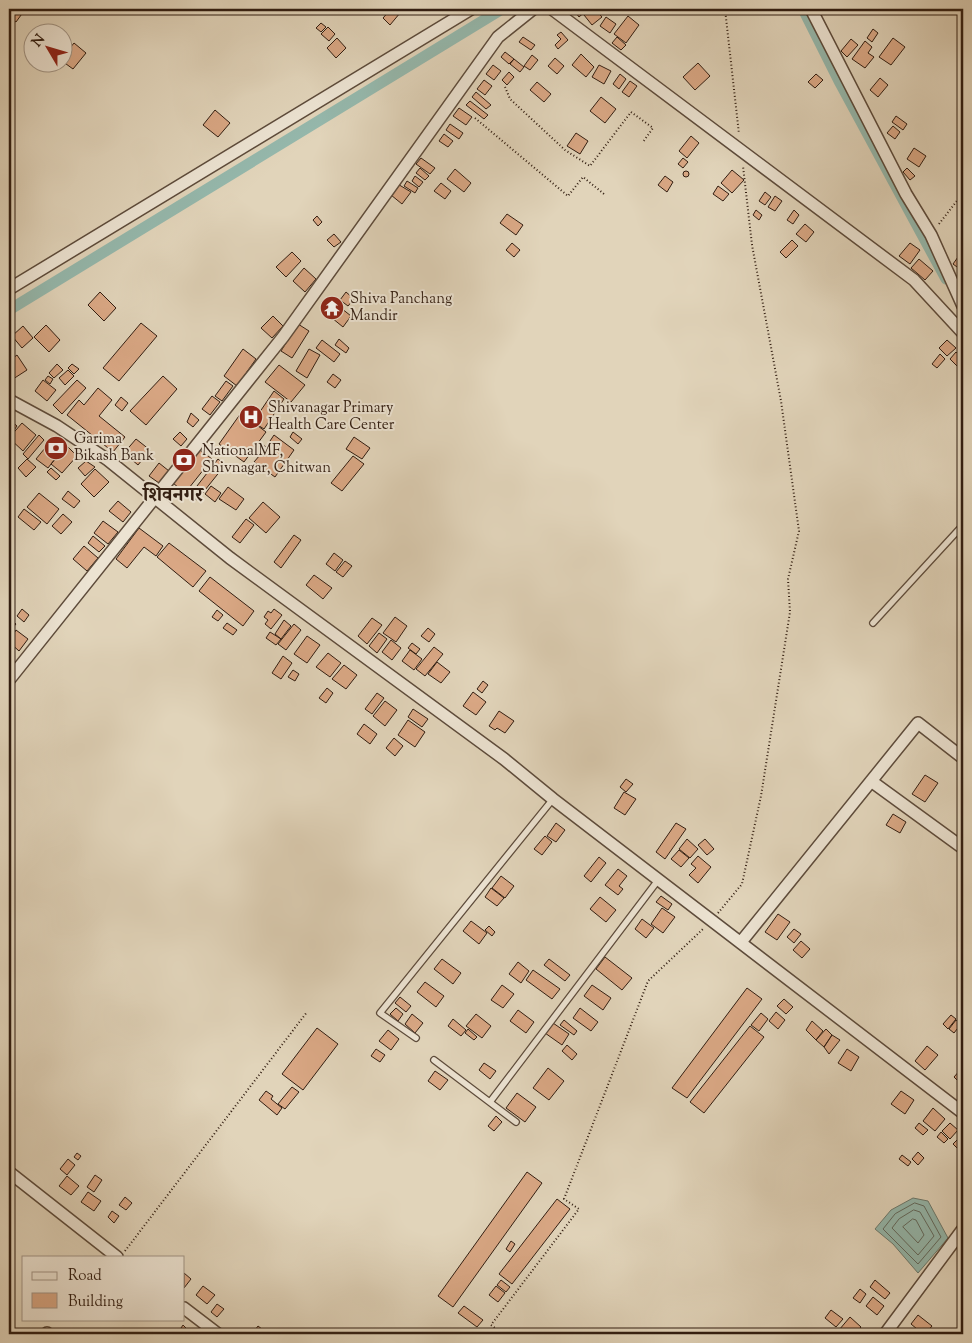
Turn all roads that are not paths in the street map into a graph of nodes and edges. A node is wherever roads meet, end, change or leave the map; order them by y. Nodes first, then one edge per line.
1 (471, 9) edge
2 (532, 9) edge
3 (552, 9) edge
4 (811, 9) edge
5 (9, 289) edge
6 (963, 306) edge
7 (963, 333) edge
8 (9, 400) edge
9 (154, 496) junction
10 (963, 525) edge
11 (873, 623) dead end
12 (9, 680) edge
13 (963, 758) edge
14 (871, 781) junction
15 (553, 799) junction
16 (963, 848) edge
17 (659, 879) junction
18 (741, 942) junction
19 (416, 1038) dead end
20 (434, 1060) dead end
21 (490, 1102) junction
22 (963, 1113) edge
23 (516, 1122) dead end
24 (9, 1172) edge
25 (963, 1229) edge
26 (118, 1256) edge
27 (185, 1309) edge
28 (218, 1334) edge
29 (884, 1334) edge

1 - 5 street
2 - 9 street
3 - 7 street
4 - 6 street
8 - 9 street
9 - 12 street
9 - 15 street
10 - 11 lane
13 - 14 street
14 - 16 street
14 - 18 street
15 - 17 street
15 - 19 lane
17 - 18 street
17 - 21 lane
18 - 22 street
20 - 21 lane
21 - 23 lane
24 - 26 street
25 - 29 street
27 - 28 street

